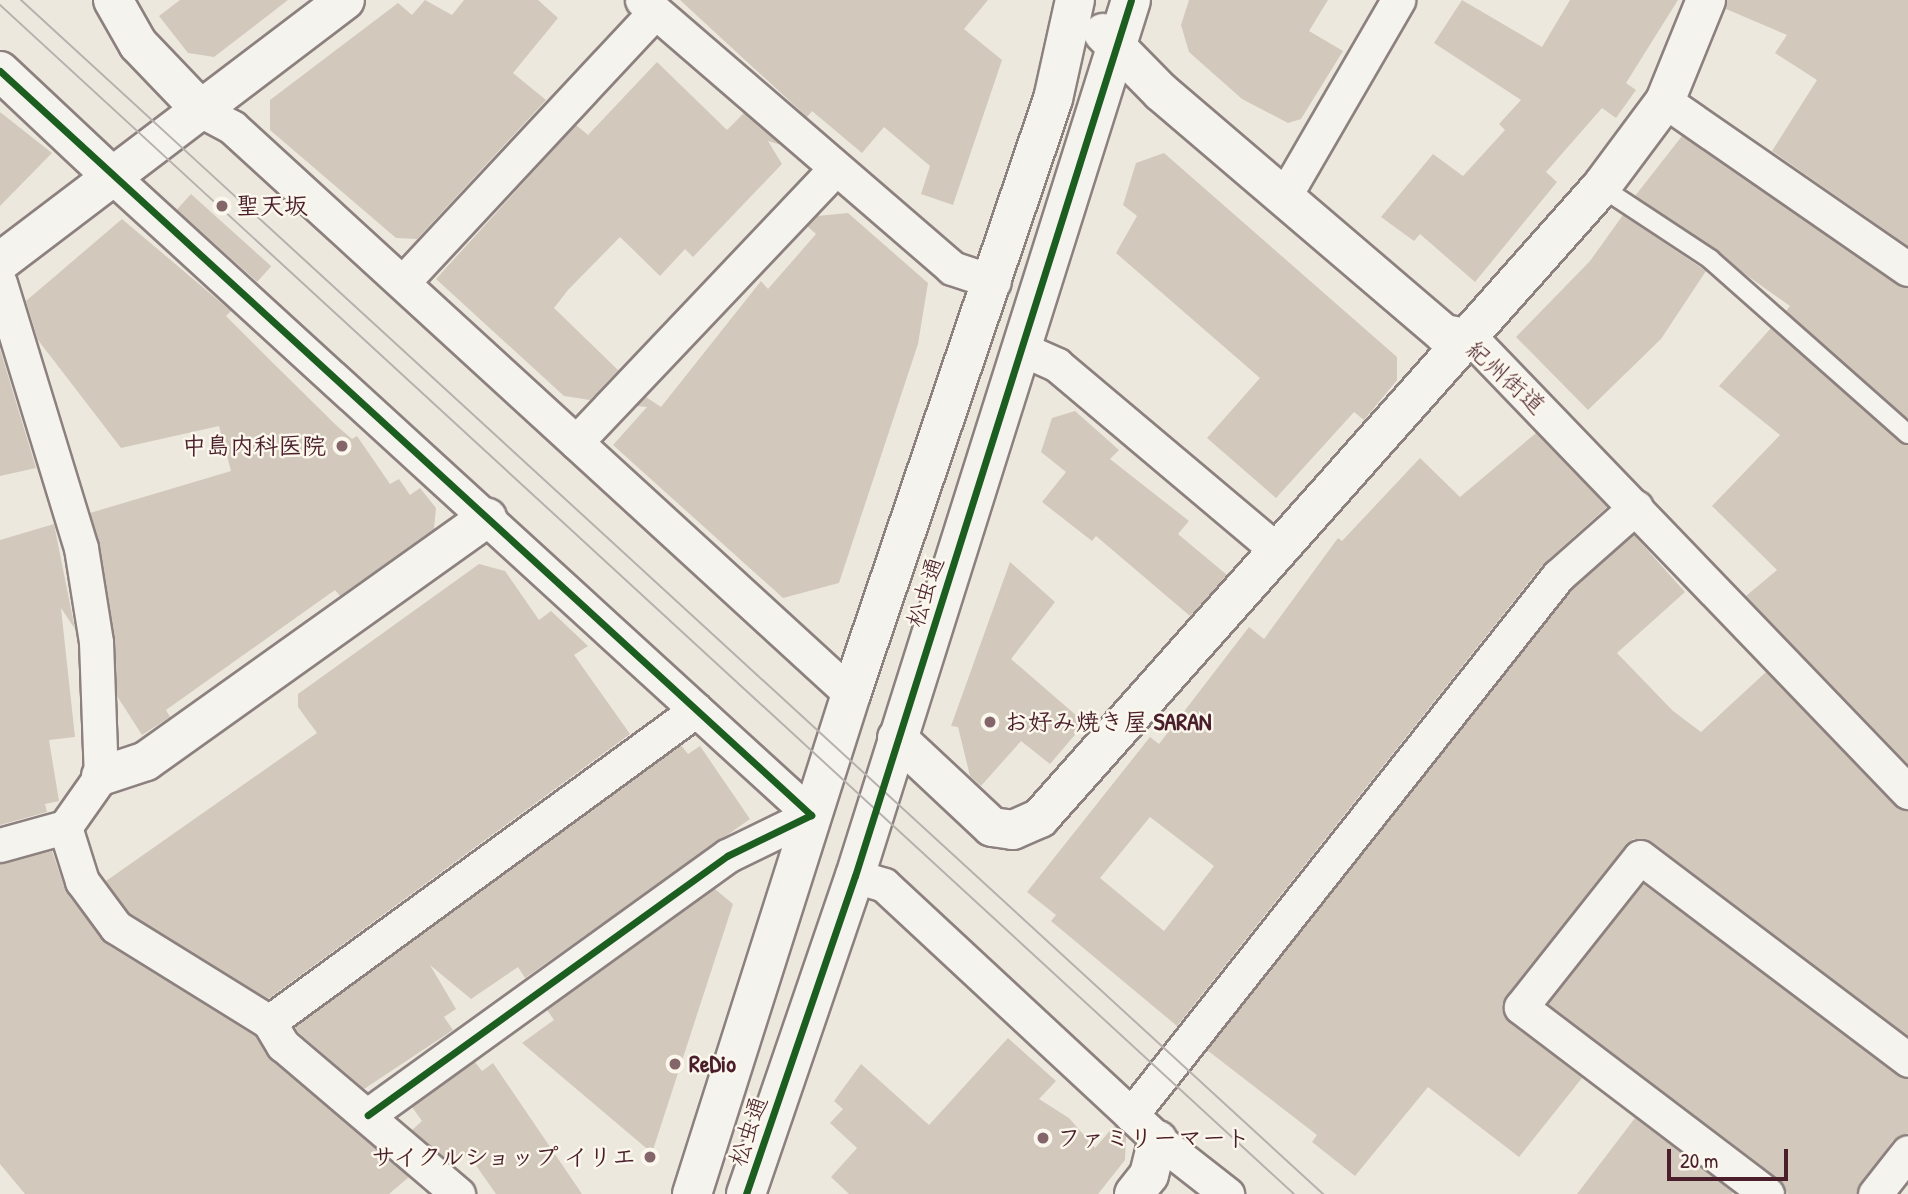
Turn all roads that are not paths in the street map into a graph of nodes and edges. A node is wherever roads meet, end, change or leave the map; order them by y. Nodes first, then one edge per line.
1 (113, 0) edge
2 (345, 0) edge
3 (1075, 0) edge
4 (1131, 0) edge
5 (1398, 0) edge
6 (1706, 0) edge
7 (649, 6) edge
8 (1118, 49) junction
9 (0, 71) edge
10 (1665, 101) junction
11 (202, 111) junction
12 (833, 171) junction
13 (114, 178) junction
14 (1601, 187) junction
15 (1284, 197) junction
16 (0, 262) edge
17 (1908, 269) edge
18 (403, 282) junction
19 (994, 282) junction
20 (0, 283) edge
21 (1472, 339) junction
22 (1024, 350) junction
23 (1908, 434) edge
24 (576, 442) junction
25 (1636, 507) junction
26 (487, 519) junction
27 (1279, 552) junction
28 (851, 694) junction
29 (696, 710) junction
30 (897, 738) junction
31 (101, 776) junction
32 (1908, 792) edge
33 (811, 815) junction
34 (65, 827) junction
35 (0, 845) edge
36 (855, 876) junction
37 (269, 1022) junction
38 (1908, 1060) edge
39 (368, 1115) junction
40 (1144, 1127) junction
41 (1908, 1152) edge
42 (458, 1194) edge
43 (692, 1194) edge
44 (746, 1194) edge
45 (1134, 1194) edge
46 (1227, 1194) edge
47 (1767, 1194) edge
48 (1875, 1194) edge

1 - 11 street
2 - 11 street
3 - 8 street, 紀州街道
3 - 19 street, 松虫通
4 - 8 street, 松虫通
5 - 15 street
6 - 10 street
7 - 12 street
7 - 18 street
8 - 15 street, 紀州街道
8 - 22 street, 松虫通
9 - 13 street
10 - 14 street
10 - 17 street
11 - 13 street
11 - 18 street
12 - 19 street
12 - 24 street
13 - 16 street
13 - 26 street
14 - 21 street
14 - 23 lane
15 - 21 street, 紀州街道
18 - 24 street
19 - 28 street, 松虫通
20 - 31 street
21 - 25 street, 紀州街道
21 - 27 street
22 - 27 street
22 - 30 street, 松虫通
24 - 28 street
25 - 32 street, 紀州街道
25 - 40 street
26 - 29 street
26 - 31 street
27 - 30 street
28 - 33 street, 松虫通
29 - 33 street
29 - 37 street
30 - 36 street, 松虫通
31 - 34 street
33 - 39 street
33 - 43 street, 松虫通
34 - 35 street
34 - 37 street
36 - 40 street
36 - 44 street, 松虫通
37 - 39 street
38 - 47 street
39 - 42 street
40 - 45 street
40 - 46 street
41 - 48 street

